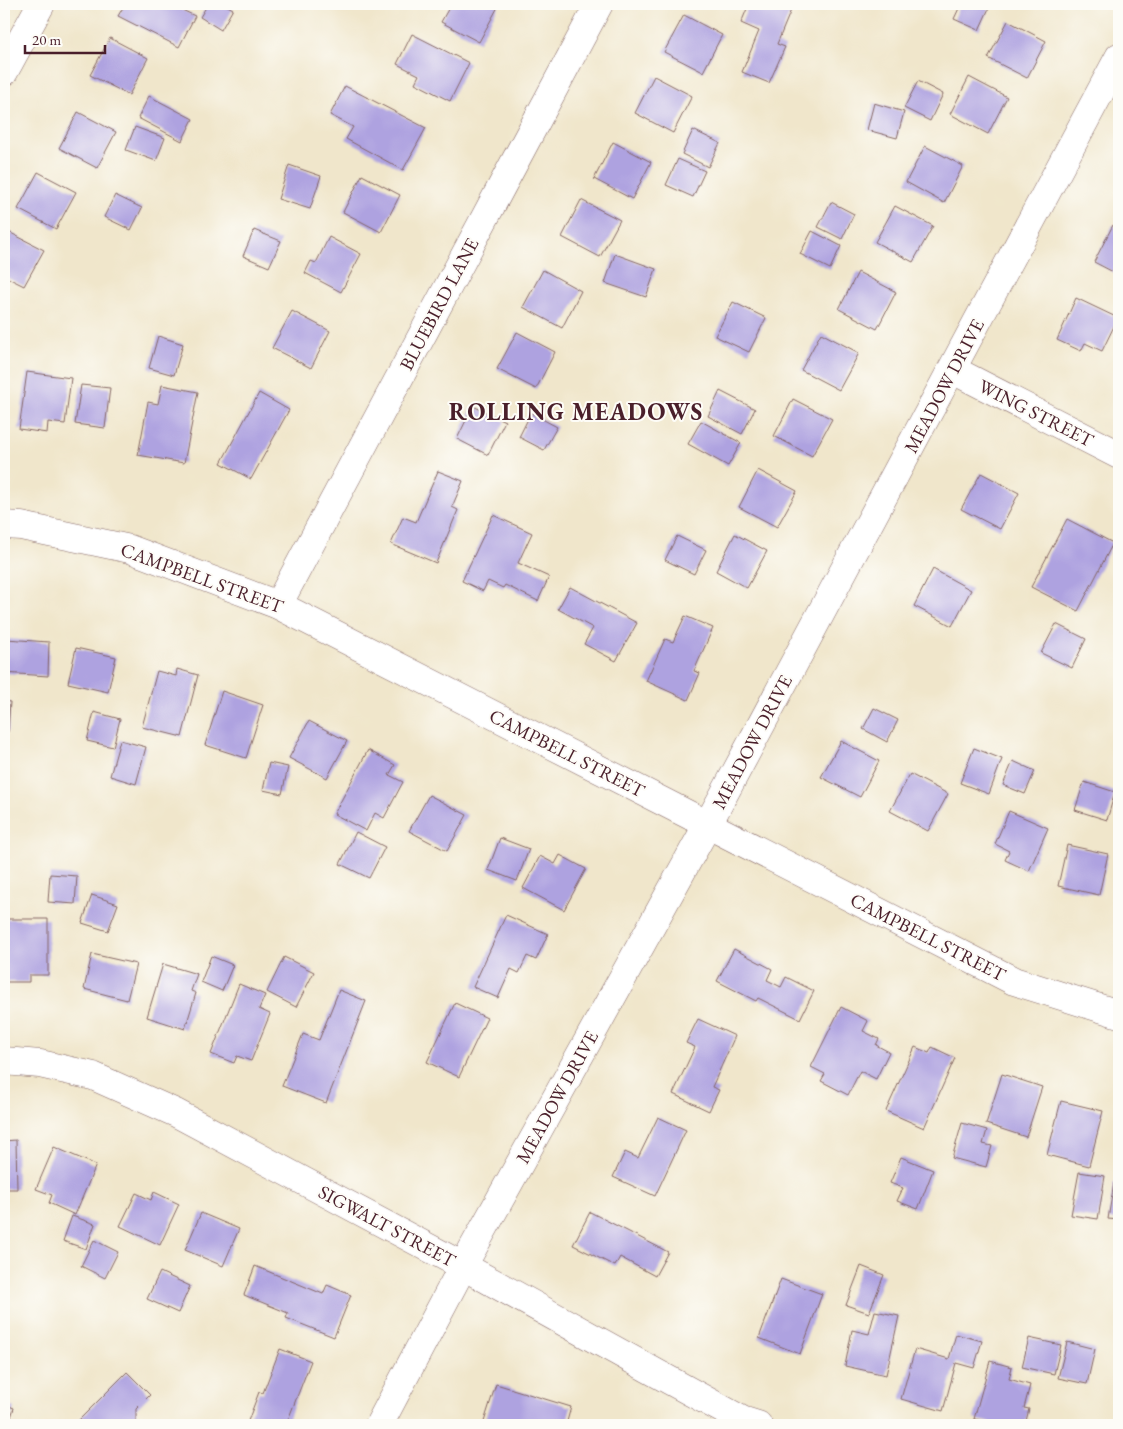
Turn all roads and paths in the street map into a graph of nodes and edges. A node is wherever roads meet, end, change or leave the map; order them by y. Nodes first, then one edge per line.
1 (41, 4) edge
2 (599, 4) edge
3 (1119, 57) edge
4 (4, 72) edge
5 (953, 370) junction
6 (1119, 455) edge
7 (4, 525) edge
8 (278, 605) junction
9 (708, 824) junction
10 (1119, 1014) edge
11 (4, 1061) edge
12 (463, 1266) junction
13 (379, 1425) edge
14 (758, 1425) edge

1 - 4 street
2 - 8 street, BLUEBIRD LANE
3 - 5 street, MEADOW DRIVE
5 - 6 street, WING STREET
5 - 9 street, MEADOW DRIVE
7 - 8 street, CAMPBELL STREET
8 - 9 street, CAMPBELL STREET
9 - 10 street, CAMPBELL STREET
9 - 12 street, MEADOW DRIVE
11 - 12 street, SIGWALT STREET
12 - 13 street, MEADOW DRIVE
12 - 14 street, SIGWALT STREET

